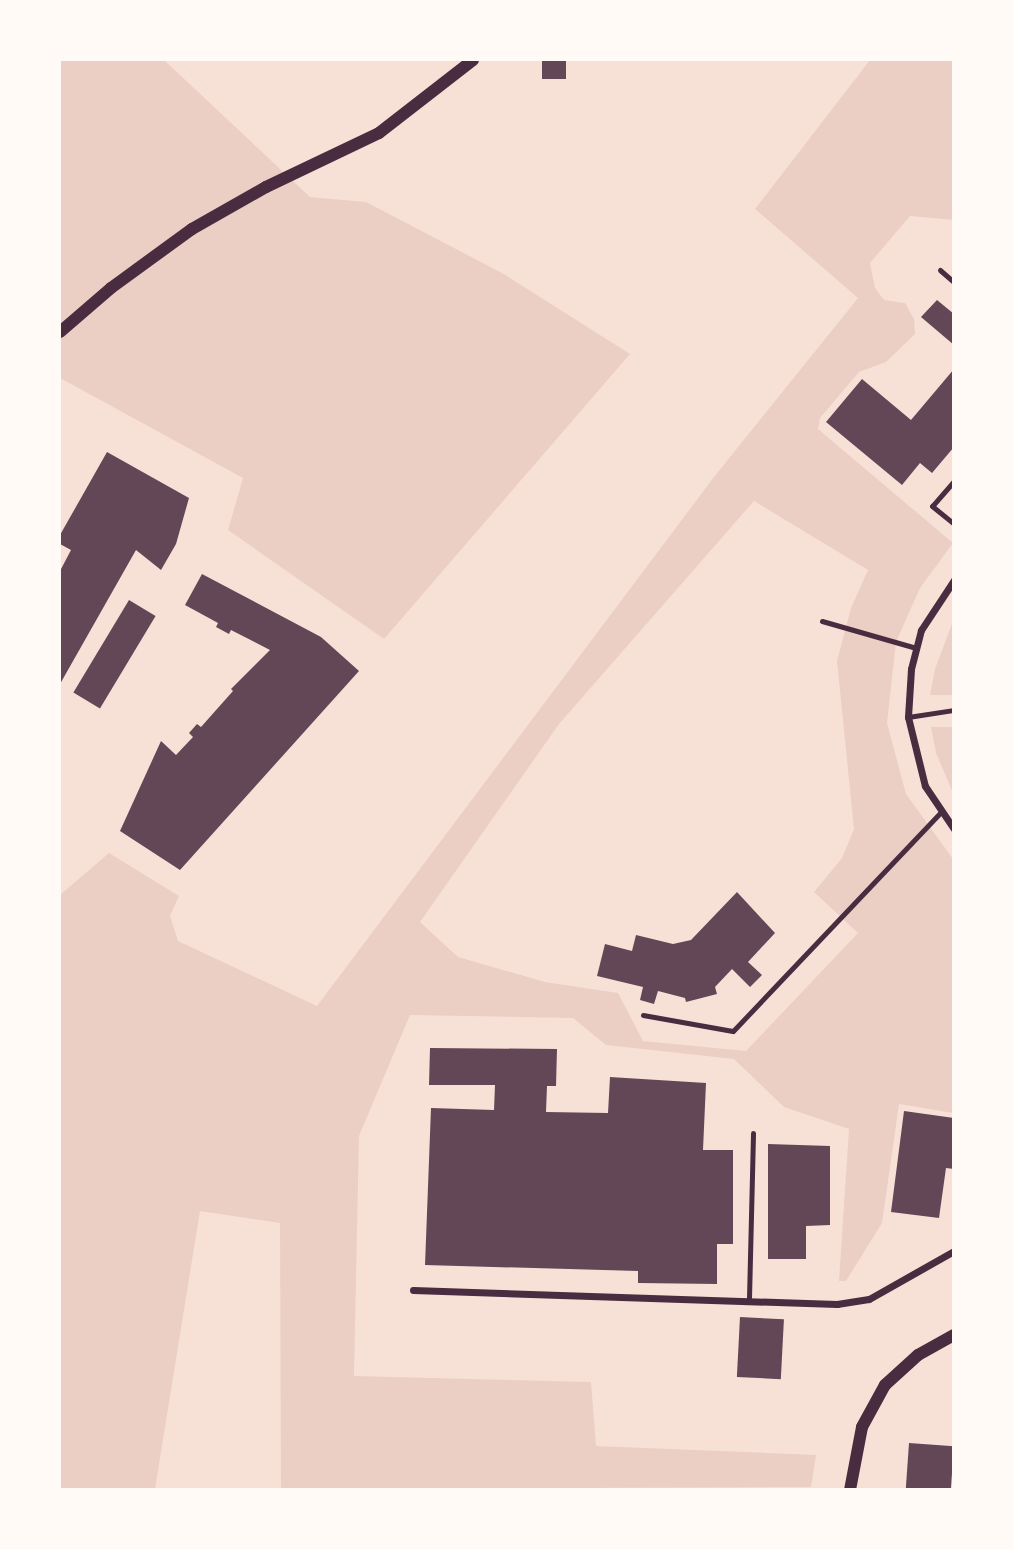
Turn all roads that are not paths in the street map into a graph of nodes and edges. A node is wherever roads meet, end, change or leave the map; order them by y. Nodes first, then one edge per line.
1 (473, 60) edge
2 (940, 270) dead end
3 (954, 282) edge
4 (60, 332) edge
5 (954, 481) edge
6 (954, 524) edge
7 (954, 580) edge
8 (822, 621) dead end
9 (916, 648) junction
10 (954, 710) edge
11 (908, 717) junction
12 (940, 813) junction
13 (954, 829) edge
14 (643, 1015) dead end
15 (753, 1133) dead end
16 (954, 1251) edge
17 (413, 1290) dead end
18 (749, 1298) junction
19 (954, 1335) edge
20 (850, 1489) edge

1 - 4 street
2 - 3 lane
5 - 6 lane
7 - 9 street
8 - 9 lane
9 - 11 street
10 - 11 lane
11 - 12 street
12 - 13 street
12 - 14 lane
15 - 18 lane
16 - 18 street
17 - 18 street
19 - 20 street

